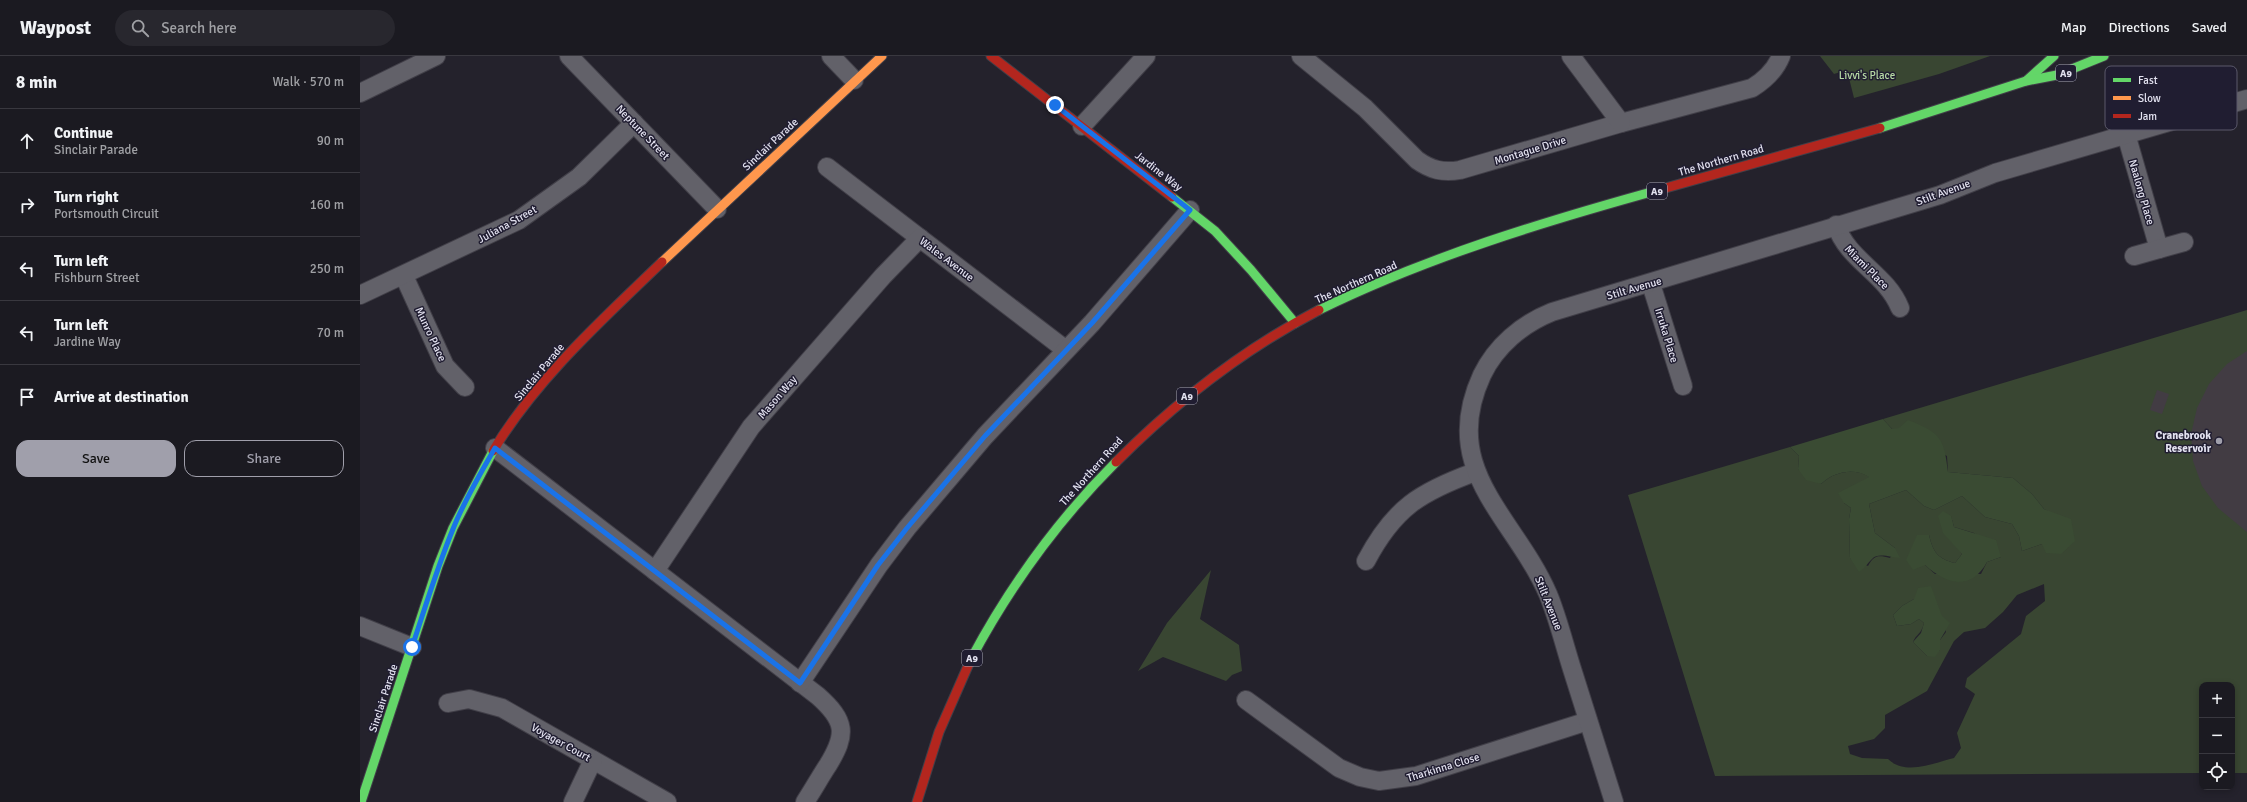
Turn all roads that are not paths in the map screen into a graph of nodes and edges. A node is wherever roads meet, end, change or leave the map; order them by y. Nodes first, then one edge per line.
1 (436, 56) edge
2 (569, 56) edge
3 (831, 56) edge
4 (882, 56) edge
5 (991, 56) edge
6 (1146, 56) edge
7 (1301, 56) edge
8 (1571, 56) edge
9 (1780, 56) edge
10 (2054, 56) edge
11 (2104, 56) edge
12 (854, 80) junction
13 (2026, 81) junction
14 (360, 93) edge
15 (2247, 99) edge
16 (2237, 102) edge
17 (1621, 122) junction
18 (634, 123) junction
19 (1082, 126) junction
20 (2140, 130) edge
21 (2126, 134) junction
22 (827, 167) dead end
23 (717, 209) junction
24 (1190, 210) junction
25 (1836, 226) junction
26 (920, 238) junction
27 (2184, 242) dead end
28 (2159, 249) junction
29 (2134, 256) dead end
30 (404, 276) junction
31 (1651, 284) junction
32 (360, 295) edge
33 (1900, 308) dead end
34 (1295, 323) junction
35 (1066, 350) junction
36 (1683, 386) dead end
37 (465, 387) dead end
38 (495, 448) junction
39 (1476, 472) junction
40 (1366, 561) dead end
41 (655, 572) junction
42 (360, 626) edge
43 (412, 647) junction
44 (800, 683) junction
45 (1246, 700) dead end
46 (448, 703) dead end
47 (1588, 721) junction
48 (593, 760) junction
49 (362, 802) edge
50 (573, 802) edge
51 (667, 802) edge
52 (805, 802) edge
53 (917, 802) edge
54 (1614, 802) edge

1 - 14 street
2 - 18 street, Neptune Street
3 - 12 street
4 - 12 main road, Sinclair Parade
5 - 19 main road, Jardine Way
6 - 19 street
7 - 17 street, Montague Drive
8 - 17 street
9 - 17 street, Montague Drive
10 - 13 main road, The Northern Road / A9
11 - 13 main road, The Northern Road / A9
12 - 23 main road, Sinclair Parade
13 - 34 main road, The Northern Road / A9
15 - 16 street, Stilt Avenue
18 - 23 street, Neptune Street
18 - 30 street, Juliana Street
19 - 24 main road, Jardine Way
20 - 21 street, Stilt Avenue
21 - 25 street, Stilt Avenue
21 - 28 street, Naalong Place
22 - 26 street, Wales Avenue
23 - 38 main road, Sinclair Parade
24 - 34 main road, Jardine Way
24 - 35 street
25 - 31 street, Stilt Avenue
25 - 33 street, Miami Place
26 - 35 street, Wales Avenue
26 - 41 street, Mason Way
27 - 28 street
28 - 29 street
30 - 32 street, Juliana Street
30 - 37 street, Munro Place
31 - 36 street, Irruka Place
31 - 39 street, Stilt Avenue
34 - 53 main road, The Northern Road / A9
35 - 44 street
38 - 41 street
38 - 43 main road, Sinclair Parade
39 - 40 street
39 - 47 street, Stilt Avenue
41 - 44 street
42 - 43 street
43 - 49 main road, Sinclair Parade
44 - 52 street
45 - 47 street, Tharkinna Close
46 - 48 street, Voyager Court
47 - 54 street, Stilt Avenue
48 - 50 street
48 - 51 street, Voyager Court

